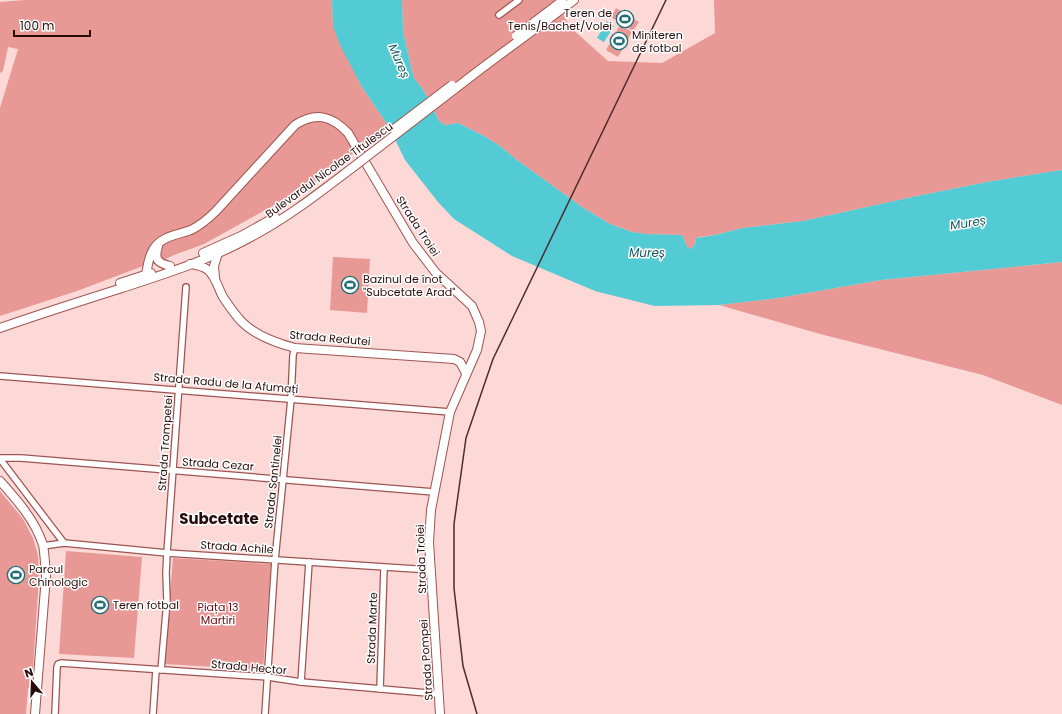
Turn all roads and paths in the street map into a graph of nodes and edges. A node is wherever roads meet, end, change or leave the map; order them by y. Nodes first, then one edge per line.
1 (519, 0) edge
2 (574, 0) edge
3 (564, 2) edge
4 (499, 15) dead end
5 (351, 166) junction
6 (160, 242) junction
7 (218, 253) junction
8 (190, 264) junction
9 (170, 266) junction
10 (146, 274) junction
11 (215, 279) junction
12 (186, 287) dead end
13 (0, 322) edge
14 (0, 328) edge
15 (295, 348) junction
16 (466, 373) junction
17 (0, 376) edge
18 (179, 390) junction
19 (291, 398) junction
20 (450, 412) junction
21 (0, 459) edge
22 (173, 471) junction
23 (283, 479) junction
24 (0, 481) edge
25 (434, 492) junction
26 (64, 543) junction
27 (43, 546) junction
28 (167, 552) junction
29 (275, 560) junction
30 (309, 562) junction
31 (384, 568) junction
32 (431, 570) junction
33 (433, 604) joint
34 (158, 670) junction
35 (268, 677) junction
36 (301, 682) junction
37 (380, 689) junction
38 (439, 694) junction
39 (35, 714) edge
40 (56, 714) edge
41 (153, 714) edge
42 (265, 714) edge
43 (440, 714) edge

1 - 4 street
2 - 3 main road, Bulevardul Nicolae Titulescu
3 - 5 main road, Bulevardul Nicolae Titulescu, bridge
5 - 7 main road, Bulevardul Nicolae Titulescu
5 - 9 main road, Bulevardul Nicolae Titulescu
6 - 9 main road
6 - 10 main road
6 - 16 main road, Strada Troiei
7 - 8 main road, Bulevardul Nicolae Titulescu
7 - 11 main road
8 - 11 main road
8 - 14 main road, Bulevardul Nicolae Titulescu
9 - 10 main road, Bulevardul Nicolae Titulescu
10 - 13 main road, Bulevardul Nicolae Titulescu
11 - 15 main road, Strada Redutei
12 - 18 street, Strada Trompetei
15 - 16 main road, Strada Redutei
15 - 19 street, Strada Santinelei
16 - 20 main road, Strada Troiei
17 - 18 street, Strada Radu de la Afumați
18 - 19 street, Strada Radu de la Afumați
18 - 22 street, Strada Trompetei
19 - 20 street, Strada Radu de la Afumați
19 - 23 street, Strada Santinelei
20 - 25 main road, Strada Troiei
21 - 22 street, Strada Cezar
21 - 26 street
22 - 23 street, Strada Cezar
22 - 28 street, Strada Trompetei
23 - 25 street, Strada Cezar
23 - 29 street, Strada Santinelei
24 - 27 main road
25 - 32 main road, Strada Troiei
26 - 27 street, Strada Achile
26 - 28 street, Strada Achile
27 - 39 main road
28 - 29 street, Strada Achile
28 - 34 street
29 - 30 street, Strada Achile
29 - 35 street, Strada Santinelei
30 - 31 street, Strada Achile
30 - 36 street
31 - 32 street, Strada Achile
31 - 37 street, Strada Marte
32 - 33 main road, Strada Troiei
33 - 38 main road, Strada Pompei
34 - 35 street, Strada Hector
34 - 40 street, Strada Hector
34 - 41 street
35 - 36 street, Strada Hector
35 - 42 street, Strada Santinelei
36 - 37 street, Strada Hector
37 - 38 street, Strada Hector
38 - 43 main road, Strada Pompei

